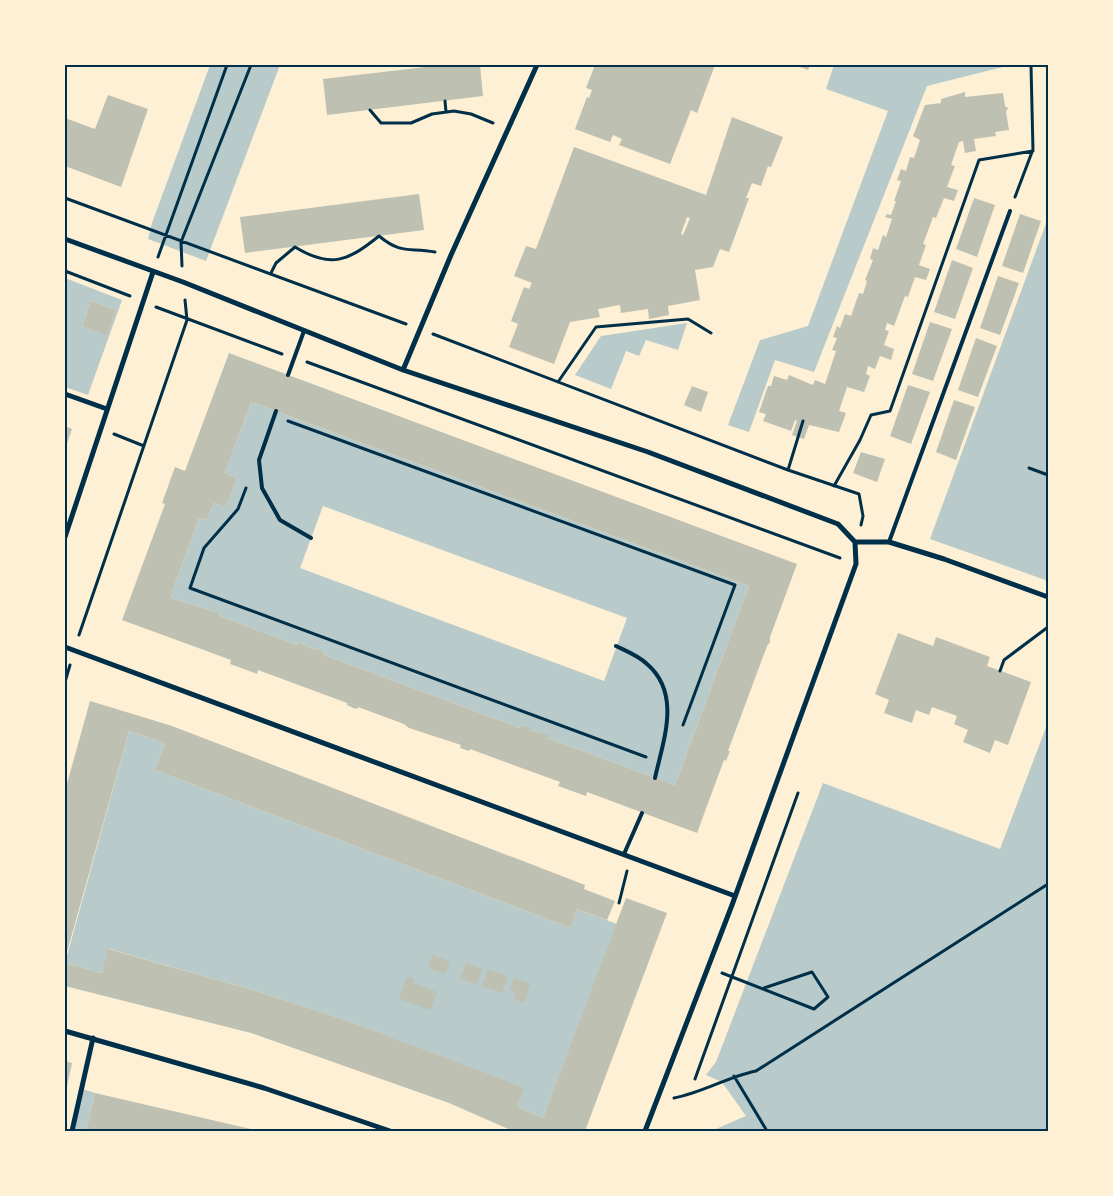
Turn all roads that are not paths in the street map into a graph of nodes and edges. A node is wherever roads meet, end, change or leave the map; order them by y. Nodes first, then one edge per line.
1 (537, 65) edge
2 (1010, 212) road end
3 (65, 238) edge
4 (153, 272) junction
5 (304, 331) junction
6 (403, 370) junction
7 (288, 375) dead end
8 (65, 394) edge
9 (107, 410) junction
10 (275, 413) road end
11 (65, 537) edge
12 (311, 538) dead end
13 (855, 542) junction
14 (889, 542) junction
15 (1048, 597) edge
16 (616, 646) dead end
17 (65, 647) edge
18 (655, 778) dead end
19 (642, 813) dead end
20 (627, 855) junction
21 (735, 896) junction
22 (65, 1031) edge
23 (94, 1038) junction
24 (72, 1131) edge
25 (390, 1131) edge
26 (645, 1131) edge

1 - 6 street
2 - 14 lane
3 - 4 street
4 - 5 street
4 - 9 street
5 - 6 street
5 - 7 lane
6 - 13 street
8 - 9 street
9 - 11 street
10 - 12 lane
13 - 14 street
13 - 21 street
14 - 15 street
16 - 18 lane
17 - 20 street
19 - 20 lane
20 - 21 street
21 - 26 street
22 - 23 street
23 - 24 street
23 - 25 street

